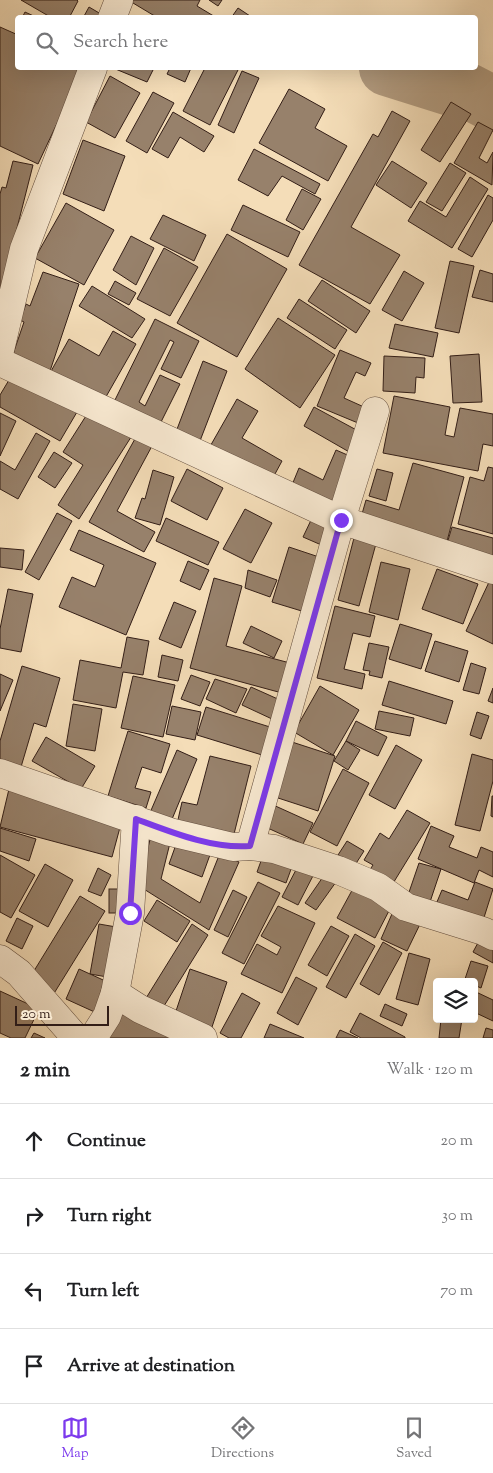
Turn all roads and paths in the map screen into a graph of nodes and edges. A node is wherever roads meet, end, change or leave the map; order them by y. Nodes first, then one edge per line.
1 (119, 0) edge
2 (113, 15) edge
3 (92, 70) edge
4 (0, 350) edge
5 (0, 362) edge
6 (374, 411) dead end
7 (341, 520) junction
8 (493, 570) edge
9 (0, 773) edge
10 (136, 819) junction
11 (250, 846) junction
12 (493, 936) edge
13 (0, 959) edge
14 (115, 993) junction
15 (76, 1038) edge
16 (93, 1038) edge
17 (203, 1038) edge

1 - 2 street
3 - 4 street
5 - 7 street
6 - 7 street
7 - 8 street
7 - 11 street
9 - 10 street
10 - 11 street
10 - 14 street
11 - 12 street
13 - 15 street
14 - 16 street
14 - 17 street

